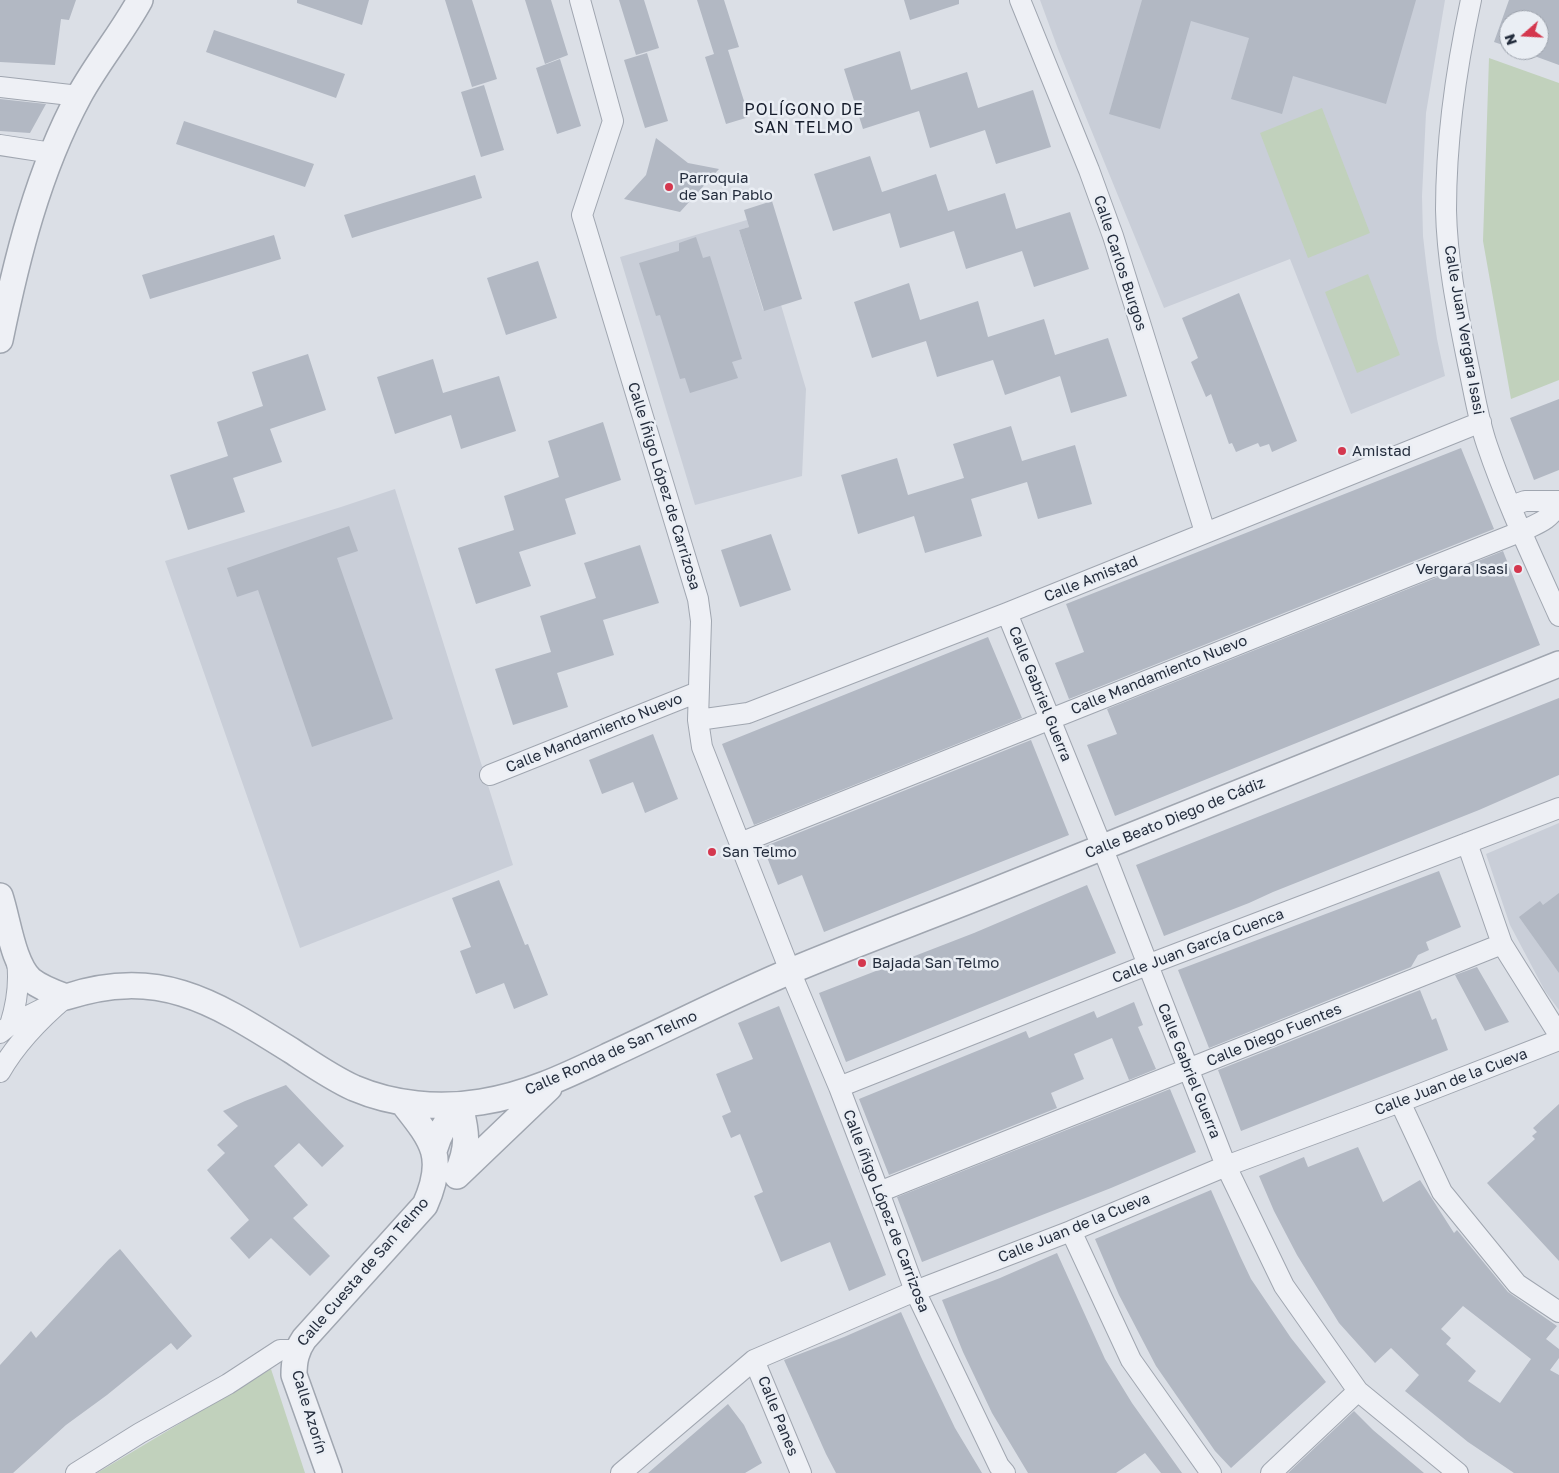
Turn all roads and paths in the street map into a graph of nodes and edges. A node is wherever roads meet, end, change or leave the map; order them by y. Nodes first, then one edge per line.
1 (140, 0) edge
2 (580, 0) edge
3 (1020, 0) edge
4 (1471, 0) edge
5 (0, 87) edge
6 (80, 96) junction
7 (0, 145) edge
8 (52, 153) junction
9 (0, 340) edge
10 (1481, 422) junction
11 (1559, 502) edge
12 (1511, 506) junction
13 (1522, 531) junction
14 (1205, 532) junction
15 (1007, 613) junction
16 (1559, 616) edge
17 (1559, 664) edge
18 (698, 692) junction
19 (1050, 719) junction
20 (698, 720) junction
21 (490, 775) dead end
22 (1559, 808) edge
23 (740, 843) junction
24 (1467, 843) junction
25 (1102, 847) junction
26 (0, 896) edge
27 (1502, 944) junction
28 (17, 961) junction
29 (1147, 965) junction
30 (790, 971) junction
31 (66, 997) junction
32 (3, 1028) edge
33 (1559, 1035) edge
34 (1559, 1040) edge
35 (1189, 1069) junction
36 (0, 1072) edge
37 (560, 1078) junction
38 (839, 1087) junction
39 (402, 1102) junction
40 (1400, 1102) junction
41 (460, 1105) junction
42 (434, 1151) junction
43 (1226, 1166) junction
44 (457, 1176) junction
45 (879, 1192) junction
46 (425, 1205) junction
47 (1071, 1231) junction
48 (915, 1291) junction
49 (1559, 1312) edge
50 (297, 1350) junction
51 (754, 1360) junction
52 (1358, 1391) junction
53 (76, 1473) edge
54 (329, 1473) edge
55 (621, 1473) edge
56 (801, 1473) edge
57 (1005, 1473) edge
58 (1211, 1473) edge
59 (1271, 1473) edge
60 (1458, 1473) edge

1 - 6 street
2 - 18 street, Calle Íñigo López de Carrizosa
3 - 14 street, Calle Carlos Burgos
4 - 10 street, Calle Juan Vergara Isasi
5 - 6 street
6 - 8 street
7 - 8 street
8 - 9 street
10 - 12 street, Calle Juan Vergara Isasi
10 - 14 street, Calle Amistad
11 - 12 street
11 - 13 street, Calle Mandamiento Nuevo
12 - 13 street, Calle Juan Vergara Isasi
13 - 16 street, Calle Juan Vergara Isasi
13 - 19 street, Calle Mandamiento Nuevo
14 - 15 street, Calle Amistad
15 - 19 street, Calle Gabriel Guerra
15 - 20 street, Calle Amistad
17 - 25 street, Calle Beato Diego de Cádiz
18 - 20 street, Calle Íñigo López de Carrizosa
18 - 21 street, Calle Mandamiento Nuevo
19 - 23 street, Calle Mandamiento Nuevo
19 - 25 street, Calle Gabriel Guerra
20 - 23 street, Calle Íñigo López de Carrizosa
22 - 24 street, Calle Juan García Cuenca
23 - 30 street, Calle Íñigo López de Carrizosa
24 - 27 street
24 - 29 street, Calle Juan García Cuenca
25 - 29 street, Calle Gabriel Guerra
25 - 30 street, Calle Beato Diego de Cádiz
26 - 28 street
27 - 33 street
27 - 35 street, Calle Diego Fuentes
28 - 31 street
28 - 32 street
29 - 35 street, Calle Gabriel Guerra
29 - 38 street, Calle Juan García Cuenca
30 - 37 street, Calle Ronda de San Telmo
30 - 38 street, Calle íñigo López de Carrizosa
31 - 32 street, Calle Ronda de San Telmo
31 - 36 street
31 - 39 street, Calle Ronda de San Telmo
34 - 40 street, Calle Juan de la Cueva
35 - 43 street, Calle Gabriel Guerra
35 - 45 street, Calle Diego Fuentes
37 - 41 street, Calle Ronda de San Telmo
37 - 44 street
38 - 45 street, Calle íñigo López de Carrizosa
39 - 41 street, Calle Ronda de San Telmo
39 - 42 street, Calle Cuesta de San Telmo
40 - 43 street, Calle Juan de la Cueva
40 - 49 street
41 - 42 street
41 - 44 street
42 - 46 street, Calle Cuesta de San Telmo
43 - 47 street, Calle Juan de la Cueva
43 - 52 street, Calle Gabriel Guerra
44 - 46 street
45 - 48 street, Calle íñigo López de Carrizosa
46 - 50 street, Calle Cuesta de San Telmo
47 - 48 street, Calle Juan de la Cueva
47 - 58 street
48 - 51 street, Calle Juan de la Cueva
48 - 57 street, Calle íñigo López de Carrizosa
50 - 53 street, Calle Cuesta de San Telmo
50 - 54 street, Calle Azorín
51 - 55 street, Calle Juan de la Cueva
51 - 56 street, Calle Panes
52 - 59 street
52 - 60 street, Calle Gabriel Guerra

